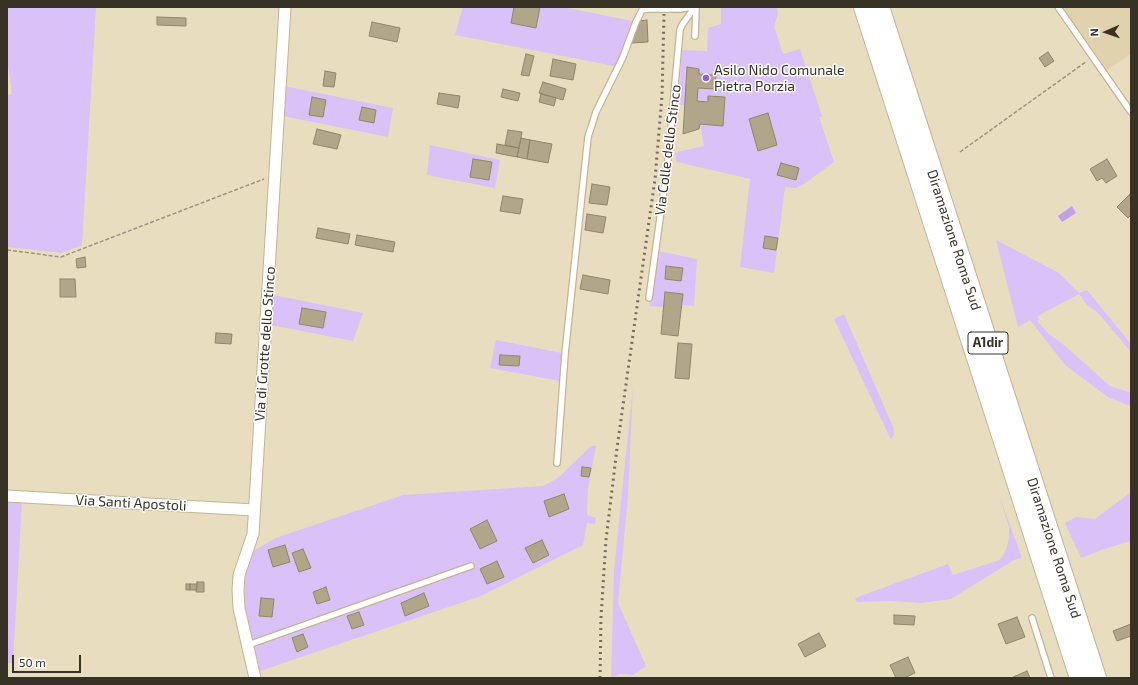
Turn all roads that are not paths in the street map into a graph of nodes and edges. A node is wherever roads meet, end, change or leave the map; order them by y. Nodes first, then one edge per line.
1 (285, 7) edge
2 (692, 7) edge
3 (696, 7) edge
4 (864, 7) edge
5 (879, 7) edge
6 (1058, 7) edge
7 (644, 9) edge
8 (695, 36) dead end
9 (1131, 112) edge
10 (649, 298) dead end
11 (557, 463) dead end
12 (7, 496) edge
13 (254, 510) junction
14 (471, 566) dead end
15 (1032, 618) dead end
16 (248, 645) junction
17 (255, 678) edge
18 (1051, 678) edge
19 (1080, 678) edge
20 (1096, 678) edge

1 - 13 street, Via di Grotte dello Stinco
2 - 7 lane, bridge
3 - 8 lane
3 - 10 lane, Via Colle dello Stinco
4 - 19 highway, Diramazione Roma Sud / A1dir
5 - 20 highway, Diramazione Roma Sud / A1dir
6 - 9 lane
7 - 11 lane
12 - 13 street, Via Santi Apostoli
13 - 16 street, Via di Grotte dello Stinco
14 - 16 lane
15 - 18 lane
16 - 17 street, Via di Grotte dello Stinco

